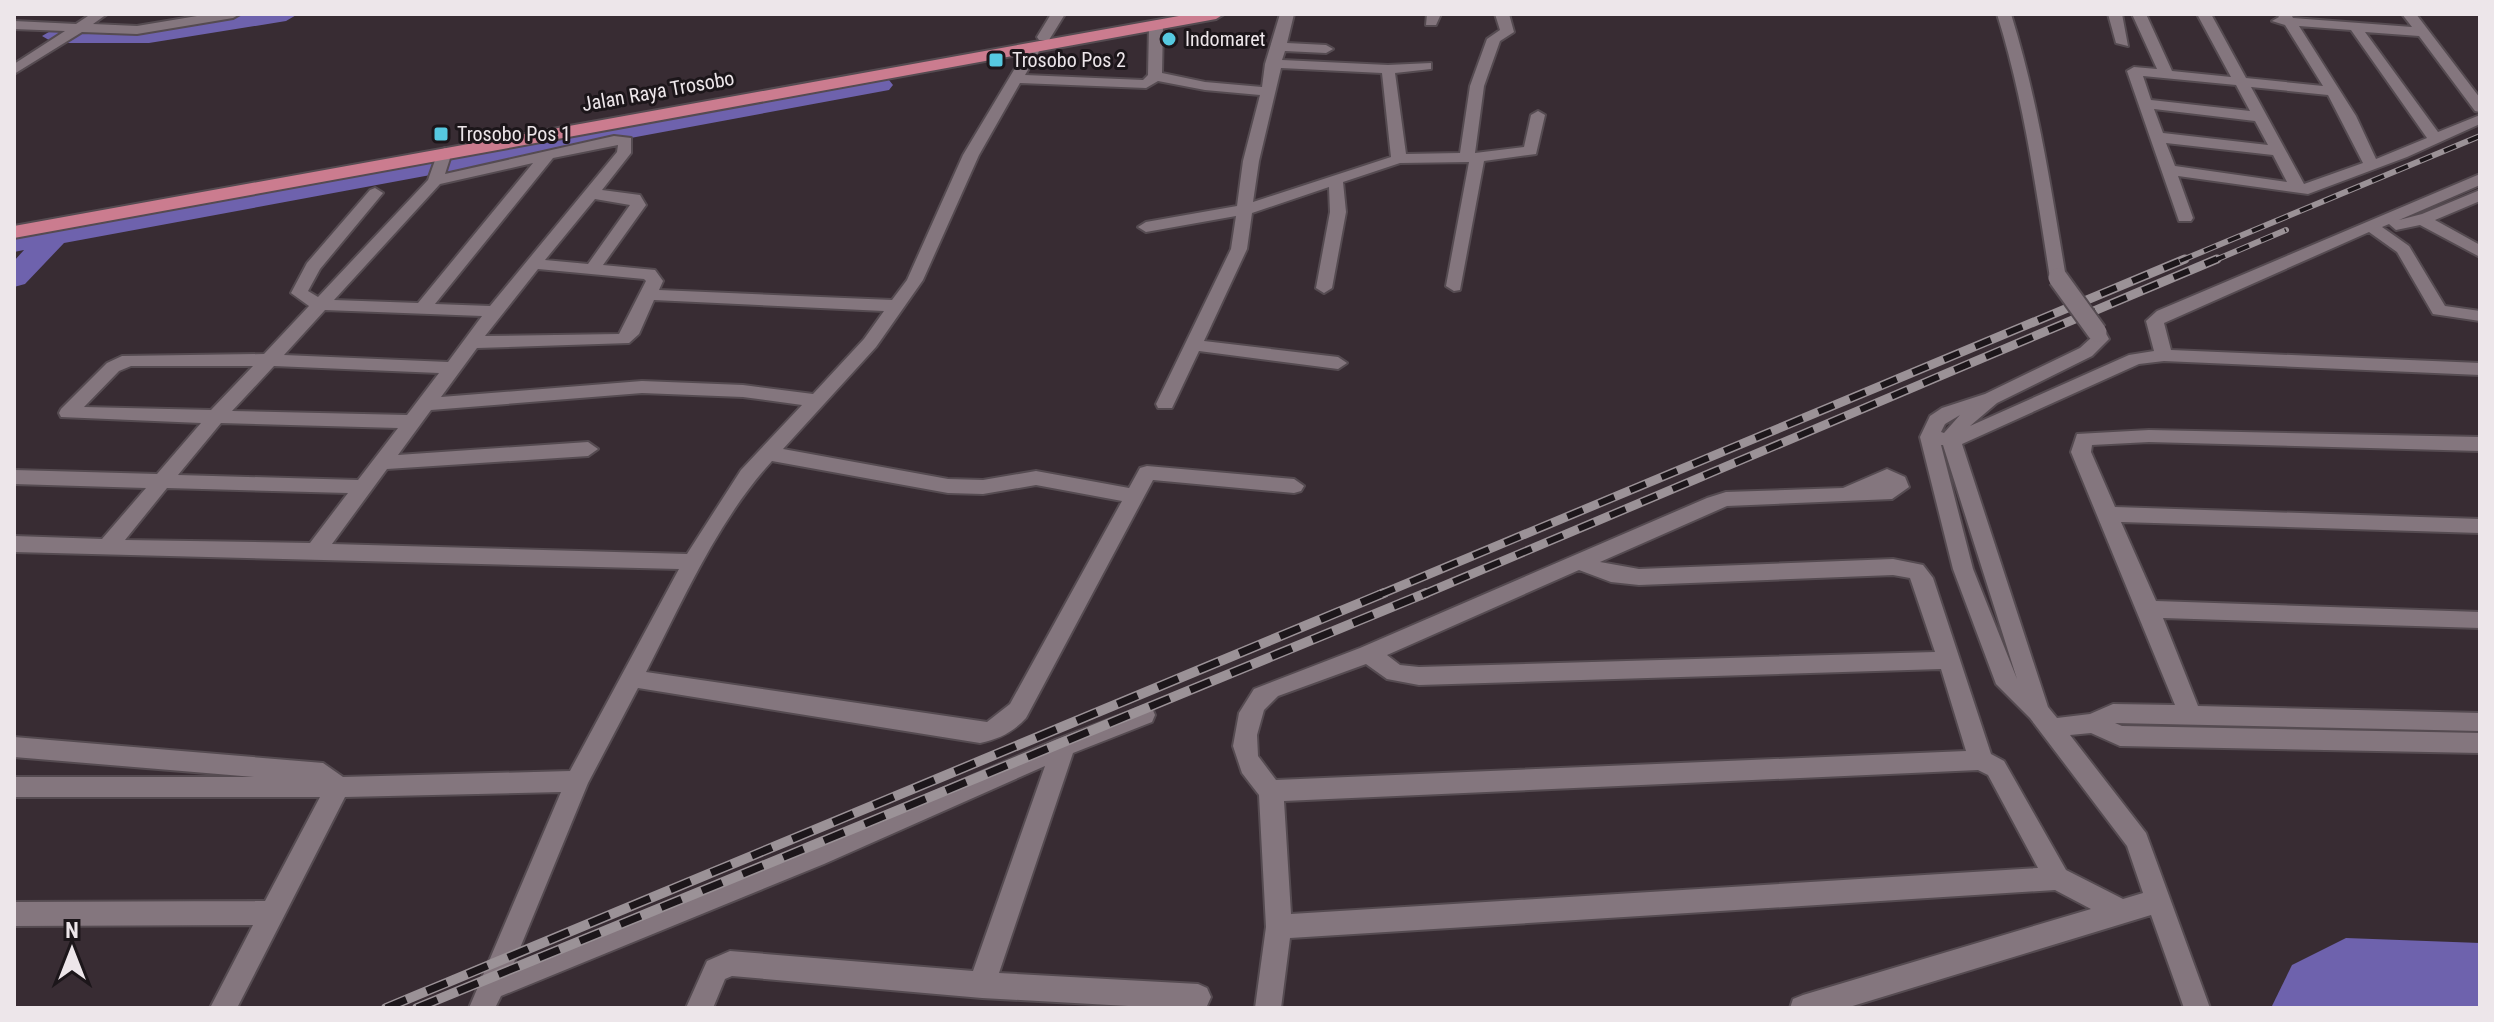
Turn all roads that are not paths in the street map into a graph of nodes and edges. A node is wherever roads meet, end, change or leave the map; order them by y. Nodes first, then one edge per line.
1 (100, 14) edge
2 (179, 14) edge
3 (233, 14) edge
4 (1058, 14) edge
5 (1216, 14) edge
6 (1287, 14) edge
7 (1502, 14) edge
8 (2004, 14) edge
9 (2204, 14) edge
10 (2409, 14) edge
11 (2116, 17) edge
12 (2282, 17) edge
13 (2141, 18) edge
14 (1160, 20) edge
15 (14, 25) edge
16 (163, 26) junction
17 (2355, 27) junction
18 (75, 31) junction
19 (2423, 32) junction
20 (1039, 42) junction
21 (2123, 43) dead end
22 (1277, 46) junction
23 (1326, 49) dead end
24 (1272, 64) junction
25 (1426, 66) dead end
26 (1388, 69) junction
27 (14, 70) edge
28 (867, 71) junction
29 (2166, 73) junction
30 (1155, 76) junction
31 (1015, 79) junction
32 (2241, 81) junction
33 (2323, 83) junction
34 (1269, 92) junction
35 (2144, 103) junction
36 (2480, 108) edge
37 (1538, 115) dead end
38 (2261, 117) junction
39 (2480, 119) edge
40 (2157, 137) junction
41 (2435, 139) junction
42 (2277, 151) junction
43 (548, 155) junction
44 (1472, 156) junction
45 (1399, 159) junction
46 (441, 165) junction
47 (2373, 165) junction
48 (2168, 170) junction
49 (1336, 183) junction
50 (2478, 186) edge
51 (2299, 189) junction
52 (375, 193) dead end
53 (589, 194) junction
54 (1244, 210) junction
55 (2405, 213) junction
56 (2185, 218) dead end
57 (14, 220) edge
58 (2422, 220) junction
59 (1146, 227) dead end
60 (2372, 227) junction
61 (14, 232) edge
62 (2480, 252) edge
63 (534, 264) junction
64 (593, 268) junction
65 (1454, 286) dead end
66 (1324, 288) dead end
67 (651, 295) junction
68 (319, 305) junction
69 (897, 306) junction
70 (422, 309) junction
71 (495, 311) junction
72 (2480, 316) edge
73 (473, 342) junction
74 (1195, 345) junction
75 (2164, 355) junction
76 (269, 360) junction
77 (1338, 363) dead end
78 (452, 368) junction
79 (2480, 369) edge
80 (1992, 398) junction
81 (814, 400) junction
82 (427, 404) junction
83 (1165, 404) dead end
84 (216, 417) junction
85 (414, 422) junction
86 (1929, 437) junction
87 (1951, 440) junction
88 (2480, 444) edge
89 (588, 449) dead end
90 (766, 453) junction
91 (383, 463) junction
92 (14, 477) edge
93 (165, 479) junction
94 (1294, 486) dead end
95 (365, 487) junction
96 (1846, 495) dead end
97 (1132, 496) junction
98 (2109, 514) junction
99 (2480, 526) edge
100 (14, 544) edge
101 (107, 547) junction
102 (316, 551) junction
103 (693, 562) junction
104 (1579, 562) junction
105 (1963, 569) junction
106 (1995, 569) junction
107 (2149, 609) junction
108 (2480, 620) edge
109 (1368, 654) junction
110 (1947, 660) junction
111 (630, 678) junction
112 (1144, 715) dead end
113 (2191, 717) junction
114 (2045, 719) junction
115 (2480, 722) edge
116 (2093, 723) junction
117 (2331, 729) junction
118 (2480, 743) edge
119 (14, 747) edge
120 (1063, 747) junction
121 (1981, 760) junction
122 (577, 781) junction
123 (14, 787) edge
124 (338, 787) junction
125 (1271, 791) junction
126 (2057, 878) junction
127 (2160, 900) junction
128 (272, 913) junction
129 (2124, 913) junction
130 (14, 914) edge
131 (1279, 927) junction
132 (982, 985) junction
133 (488, 997) edge
134 (1198, 997) dead end
135 (223, 1008) edge
136 (699, 1008) edge
137 (1268, 1008) edge
138 (1803, 1008) edge
139 (2197, 1008) edge

1 - 18 street
2 - 16 street
3 - 16 street
4 - 20 street
5 - 14 highway, Jalan Raya Trosobo
6 - 22 street
7 - 44 street
8 - 80 street, bridge
9 - 32 street
10 - 19 street
11 - 13 street
11 - 21 street
12 - 17 street
12 - 33 street
13 - 29 street
14 - 20 highway, Jalan Raya Trosobo
14 - 30 street
15 - 18 street
16 - 18 street
17 - 19 street
17 - 41 street
18 - 27 street
19 - 36 street
20 - 28 highway, Jalan Raya Trosobo
20 - 31 street
22 - 23 street
22 - 24 street
24 - 26 street
24 - 34 street
25 - 26 street
26 - 45 street
28 - 46 highway, Jalan Raya Trosobo
28 - 57 highway, Jalan Raya Trosobo
29 - 32 street
29 - 35 street
30 - 31 street
30 - 34 street
31 - 69 street
32 - 33 street
32 - 38 street
33 - 47 street
34 - 54 street
35 - 38 street
35 - 40 street
37 - 44 street
38 - 42 street
39 - 41 street
40 - 42 street
40 - 48 street
41 - 47 street
42 - 51 street
43 - 46 street
43 - 53 street
43 - 70 street
44 - 45 street
44 - 65 street
45 - 49 street
46 - 61 highway, Jalan Raya Trosobo
46 - 68 street
47 - 51 street
48 - 51 street
48 - 56 street
49 - 54 street
49 - 66 street
50 - 55 street
50 - 58 street
52 - 68 street
53 - 63 street
53 - 64 street
54 - 59 street
54 - 74 street
55 - 58 street
55 - 60 street
58 - 60 street
58 - 62 street
60 - 72 street
60 - 75 street
63 - 64 street
63 - 71 street
64 - 67 street
67 - 69 street
67 - 73 street
68 - 70 street
68 - 76 street
69 - 81 street
70 - 71 street
71 - 73 street
73 - 78 street
74 - 77 street
74 - 83 street
75 - 79 street
75 - 87 street
76 - 78 street
76 - 84 street
76 - 84 street
78 - 82 street
80 - 86 street
80 - 87 street
81 - 82 street
81 - 90 street
82 - 85 street
84 - 85 street
84 - 93 street
85 - 91 street
86 - 87 street
86 - 105 street
87 - 106 street
88 - 98 street
89 - 91 street
90 - 97 street
90 - 103 street
91 - 95 street
92 - 93 street
93 - 95 street
93 - 101 street
94 - 97 street
95 - 102 street
96 - 104 street
97 - 111 street
98 - 99 street
98 - 107 street
100 - 101 street
101 - 102 street
102 - 103 street
103 - 111 street
104 - 109 street
104 - 110 street
105 - 106 street
105 - 114 street
106 - 114 street
107 - 108 street
107 - 113 street
109 - 110 street
109 - 125 street
110 - 121 street
111 - 122 street
112 - 120 street
113 - 116 street
113 - 117 street
114 - 116 street
114 - 127 street
115 - 117 street
116 - 117 street
117 - 118 street
119 - 124 street
120 - 132 street
120 - 133 street
121 - 125 street
121 - 126 street
122 - 124 street
122 - 133 street
123 - 124 street
124 - 128 street
125 - 131 street
126 - 129 street
126 - 131 street
127 - 129 street
127 - 139 street
128 - 130 street
128 - 135 street
129 - 138 street
131 - 137 street
132 - 134 street
132 - 136 street

